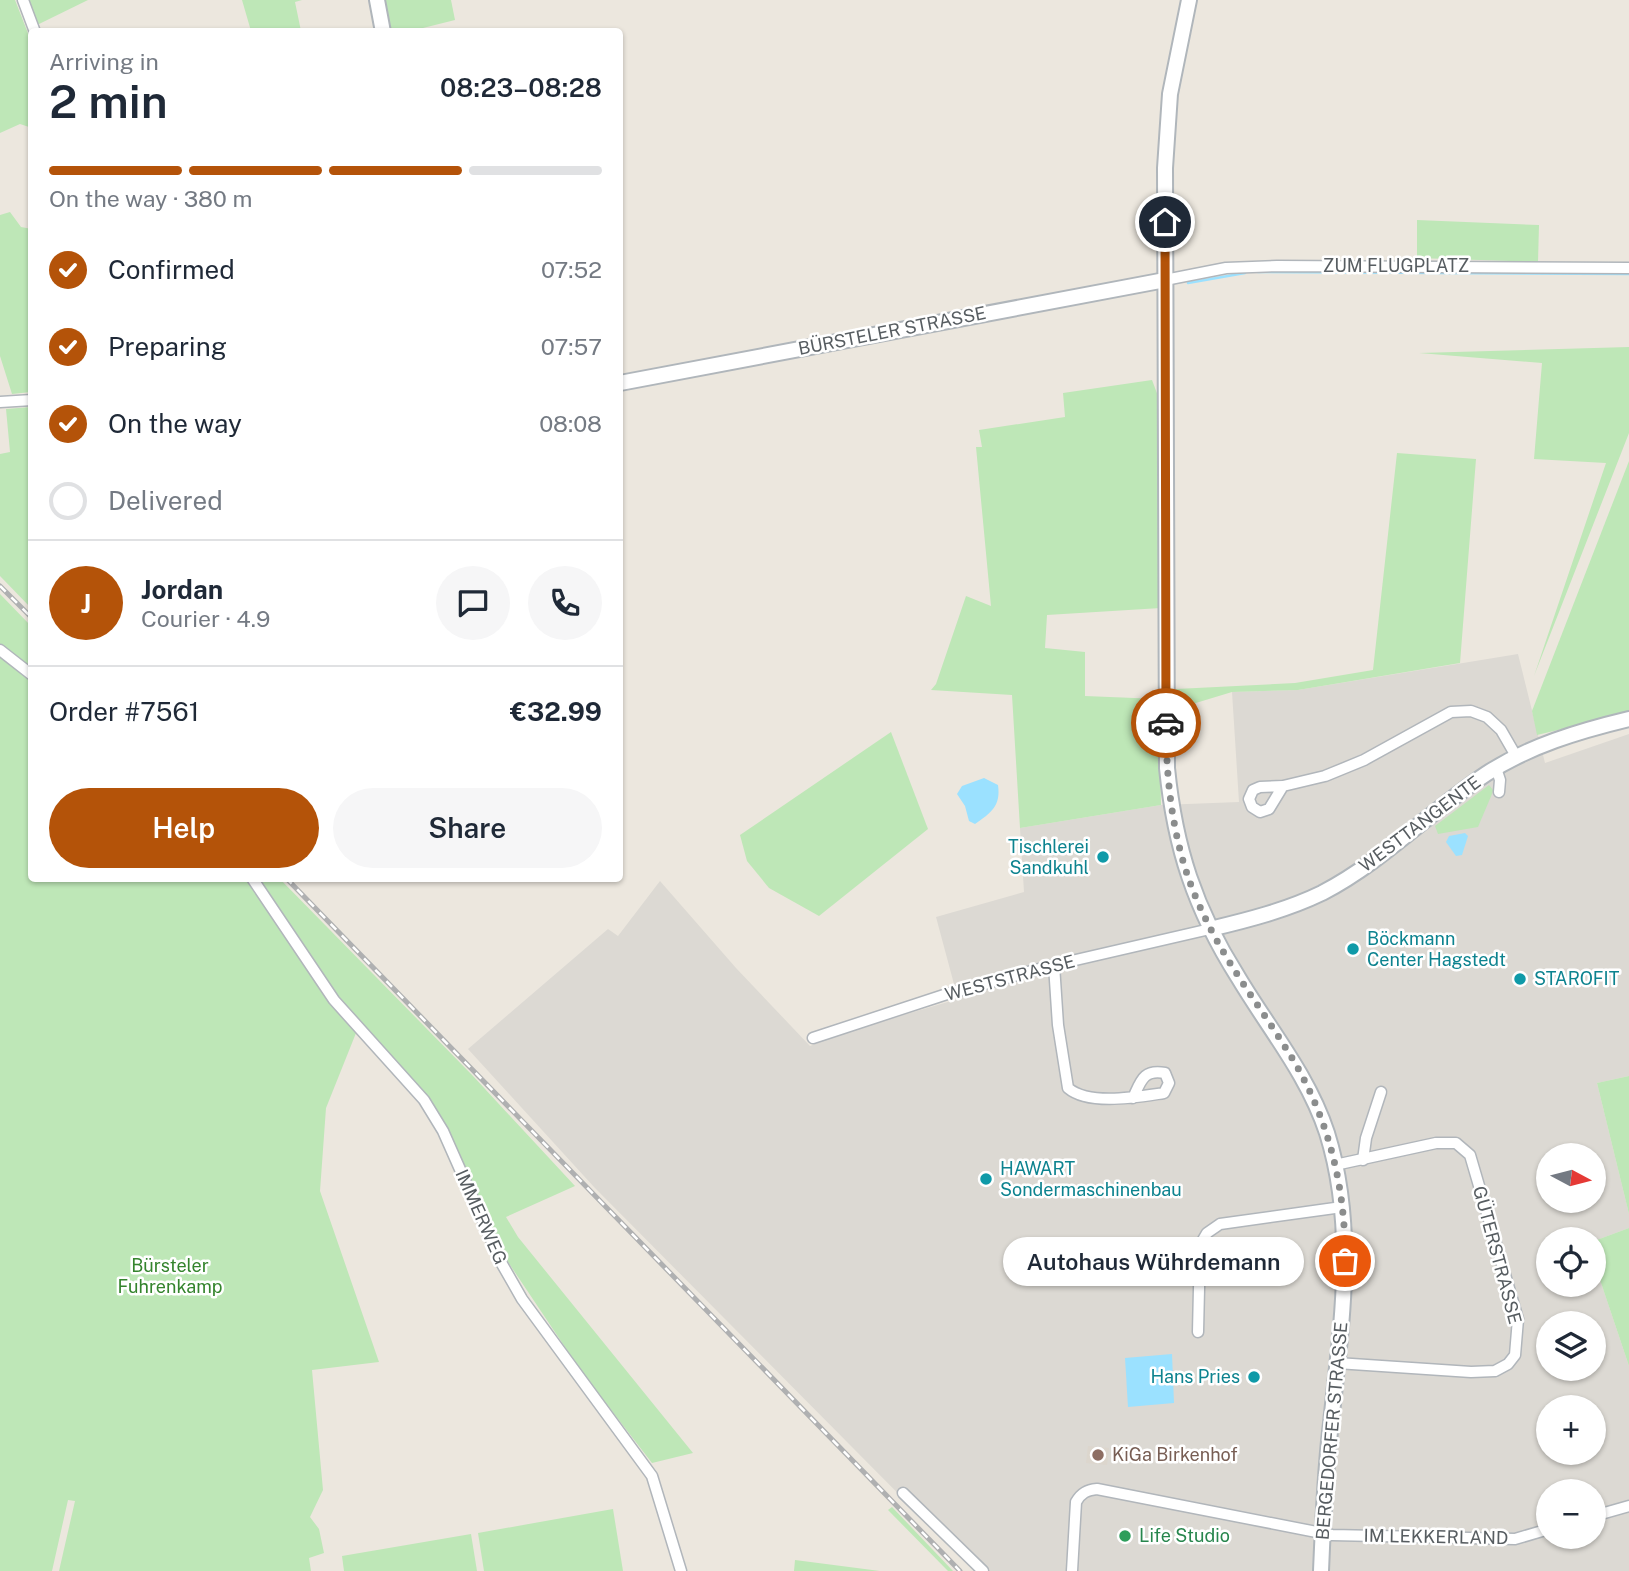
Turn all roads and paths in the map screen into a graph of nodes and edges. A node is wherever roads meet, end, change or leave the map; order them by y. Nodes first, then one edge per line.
1 (23, 0) edge
2 (377, 0) edge
3 (1189, 0) edge
4 (34, 28) edge
5 (382, 28) edge
6 (1629, 268) edge
7 (1165, 280) junction
8 (623, 382) edge
9 (28, 400) edge
10 (0, 402) edge
11 (0, 650) edge
12 (28, 672) edge
13 (1629, 719) edge
14 (1516, 756) junction
15 (1496, 768) junction
16 (1283, 786) dead end
17 (1499, 792) dead end
18 (255, 882) edge
19 (1210, 929) junction
20 (1054, 965) junction
21 (813, 1038) dead end
22 (1381, 1092) dead end
23 (1133, 1098) dead end
24 (1363, 1160) junction
25 (1335, 1165) junction
26 (1342, 1207) junction
27 (1198, 1332) dead end
28 (1337, 1363) junction
29 (903, 1493) dead end
30 (1629, 1506) edge
31 (1606, 1513) edge
32 (1536, 1533) edge
33 (1322, 1534) junction
34 (681, 1571) edge
35 (983, 1571) edge
36 (1072, 1571) edge
37 (1321, 1571) edge

1 - 4 street
2 - 5 street
3 - 7 street, BERGEDORFER STRASSE
6 - 7 street, ZUM FLUGPLATZ
7 - 8 street, BÜRSTELER STRASSE
7 - 19 street, BERGEDORFER STRASSE
9 - 10 street
11 - 12 street
13 - 14 street, WESTTANGENTE
14 - 15 street, WESTTANGENTE
14 - 16 street
15 - 17 street
15 - 19 street, WESTTANGENTE
18 - 34 street, IMMERWEG
19 - 20 street, WESTSTRASSE
19 - 25 street, BERGEDORFER STRASSE
20 - 21 street, WESTSTRASSE
20 - 23 street
22 - 24 street
24 - 25 street, GÜTERSTRASSE
24 - 28 street, GÜTERSTRASSE
25 - 26 street, BERGEDORFER STRASSE
26 - 27 street
26 - 28 street, BERGEDORFER STRASSE
28 - 33 street, BERGEDORFER STRASSE
29 - 35 street
30 - 31 street
32 - 33 street, IM LEKKERLAND
33 - 36 street, IM LEKKERLAND
33 - 37 street, BERGEDORFER STRASSE

